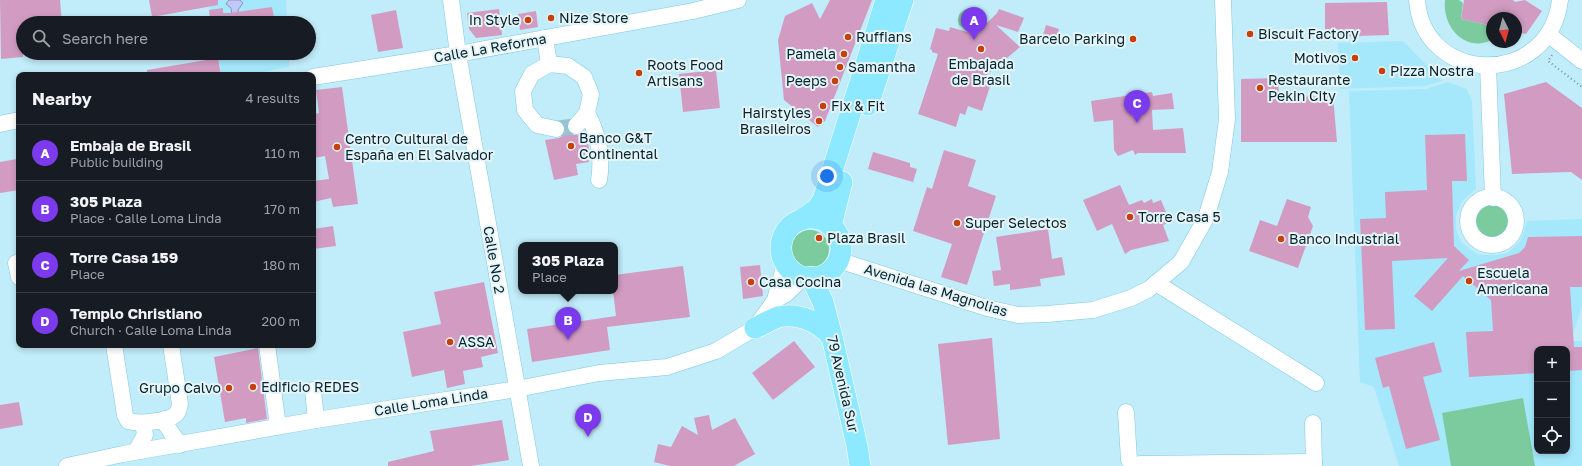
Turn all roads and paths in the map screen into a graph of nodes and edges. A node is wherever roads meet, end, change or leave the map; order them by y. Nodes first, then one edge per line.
1 (451, 0) edge
2 (738, 0) edge
3 (886, 0) edge
4 (903, 0) edge
5 (1223, 0) edge
6 (1417, 0) edge
7 (1560, 0) edge
8 (1548, 34) junction
9 (544, 38) junction
10 (458, 54) junction
11 (1582, 60) edge
12 (549, 64) junction
13 (1488, 66) junction
14 (316, 77) edge
15 (587, 113) junction
16 (16, 121) edge
17 (0, 124) edge
18 (576, 126) tunnel mouth
19 (556, 129) tunnel mouth
20 (599, 180) dead end
21 (1493, 198) dead end
22 (800, 220) junction
23 (831, 226) junction
24 (785, 264) junction
25 (835, 264) junction
26 (807, 277) junction
27 (1156, 283) junction
28 (775, 300) junction
29 (823, 302) junction
30 (755, 328) junction
31 (832, 337) junction
32 (114, 348) edge
33 (171, 348) edge
34 (267, 348) edge
35 (1316, 383) dead end
36 (517, 389) junction
37 (313, 390) dead end
38 (1126, 412) dead end
39 (165, 419) junction
40 (316, 420) junction
41 (143, 422) junction
42 (1313, 423) dead end
43 (278, 426) junction
44 (180, 445) junction
45 (124, 457) edge
46 (1133, 464) edge
47 (1314, 464) edge
48 (66, 466) edge
49 (531, 466) edge
50 (860, 466) edge

1 - 10 street, Calle No 2
2 - 9 street, Calle La Reforma
3 - 22 main road
4 - 23 main road
5 - 27 street, Avenida las Magnolias
6 - 13 street
7 - 8 street
8 - 11 street
8 - 13 street
9 - 10 street, Calle La Reforma
9 - 12 street
10 - 14 street, Calle La Reforma
10 - 36 street, Calle No 2
12 - 15 street
12 - 19 street
13 - 21 street
15 - 18 street
15 - 20 street
16 - 17 street
22 - 23 main road
22 - 24 main road
23 - 25 main road
24 - 26 main road
24 - 28 street, Calle Loma Linda
25 - 26 main road
25 - 27 street, Avenida las Magnolias
25 - 29 main road, 79 Avenida Sur
26 - 28 street, Calle Loma Linda
26 - 29 main road, 79 Avenida Sur
27 - 35 street
28 - 30 street, Calle Loma Linda
29 - 31 main road, 79 Avenida Sur
30 - 31 main road
30 - 36 street, Calle Loma Linda
31 - 50 main road, 79 Avenida Sur
32 - 41 street
33 - 39 street
34 - 43 street
36 - 40 street, Calle Loma Linda
36 - 49 street, Calle No 2
37 - 40 street
38 - 46 street
39 - 41 street
39 - 44 street
40 - 43 street, Calle Loma Linda
41 - 45 street
42 - 47 street
43 - 44 street, Calle Loma Linda
44 - 45 street, Calle Loma Linda
45 - 48 street, Calle Loma Linda
46 - 47 street

